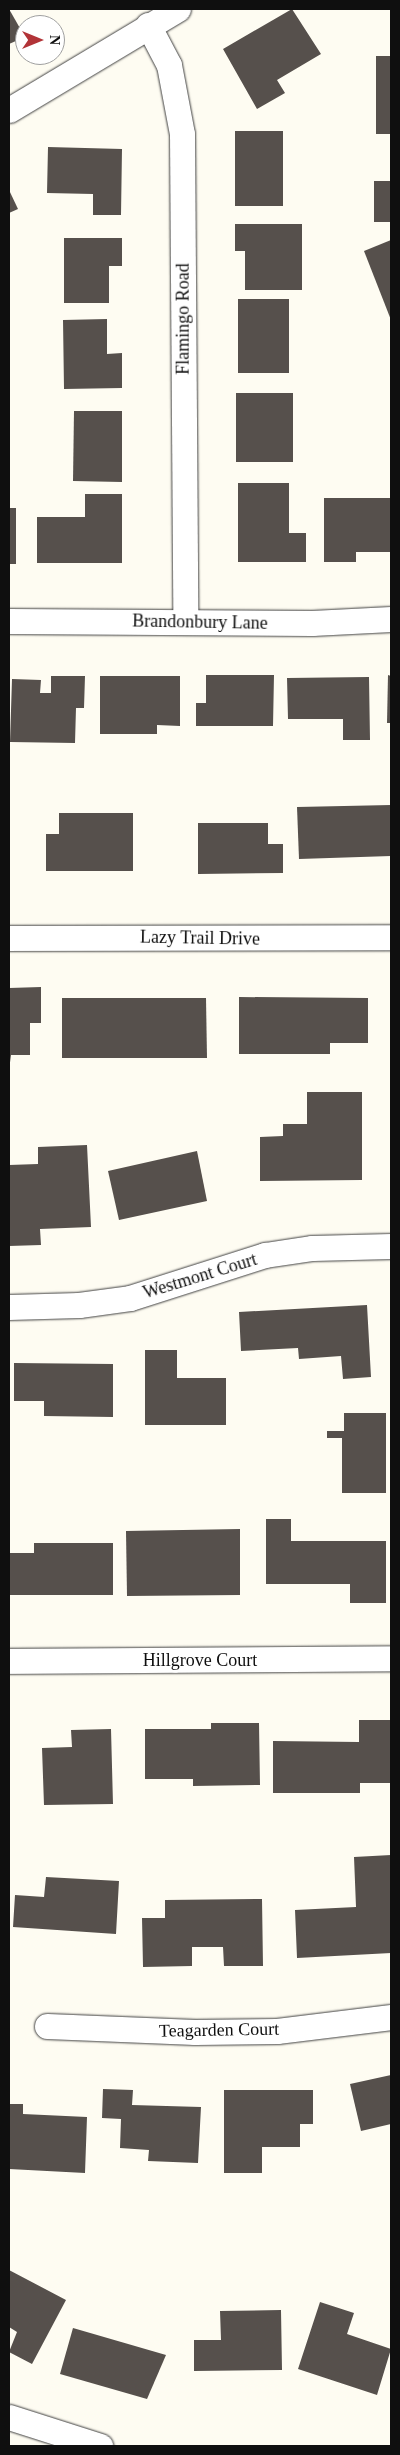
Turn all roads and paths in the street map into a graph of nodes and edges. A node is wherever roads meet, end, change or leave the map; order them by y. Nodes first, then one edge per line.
1 (178, 9) edge
2 (148, 25) junction
3 (9, 110) edge
4 (391, 619) edge
5 (186, 620) junction
6 (9, 621) edge
7 (391, 937) edge
8 (9, 938) edge
9 (391, 1246) edge
10 (9, 1307) edge
11 (391, 1658) edge
12 (9, 1661) edge
13 (391, 2017) edge
14 (47, 2026) dead end
15 (9, 2417) edge
16 (100, 2446) edge

1 - 2 street
2 - 3 street
2 - 5 street, Flamingo Road
4 - 5 street, Brandonbury Lane
5 - 6 street, Brandonbury Lane
7 - 8 street, Lazy Trail Drive
9 - 10 street, Westmont Court
11 - 12 street, Hillgrove Court
13 - 14 street, Teagarden Court
15 - 16 street

